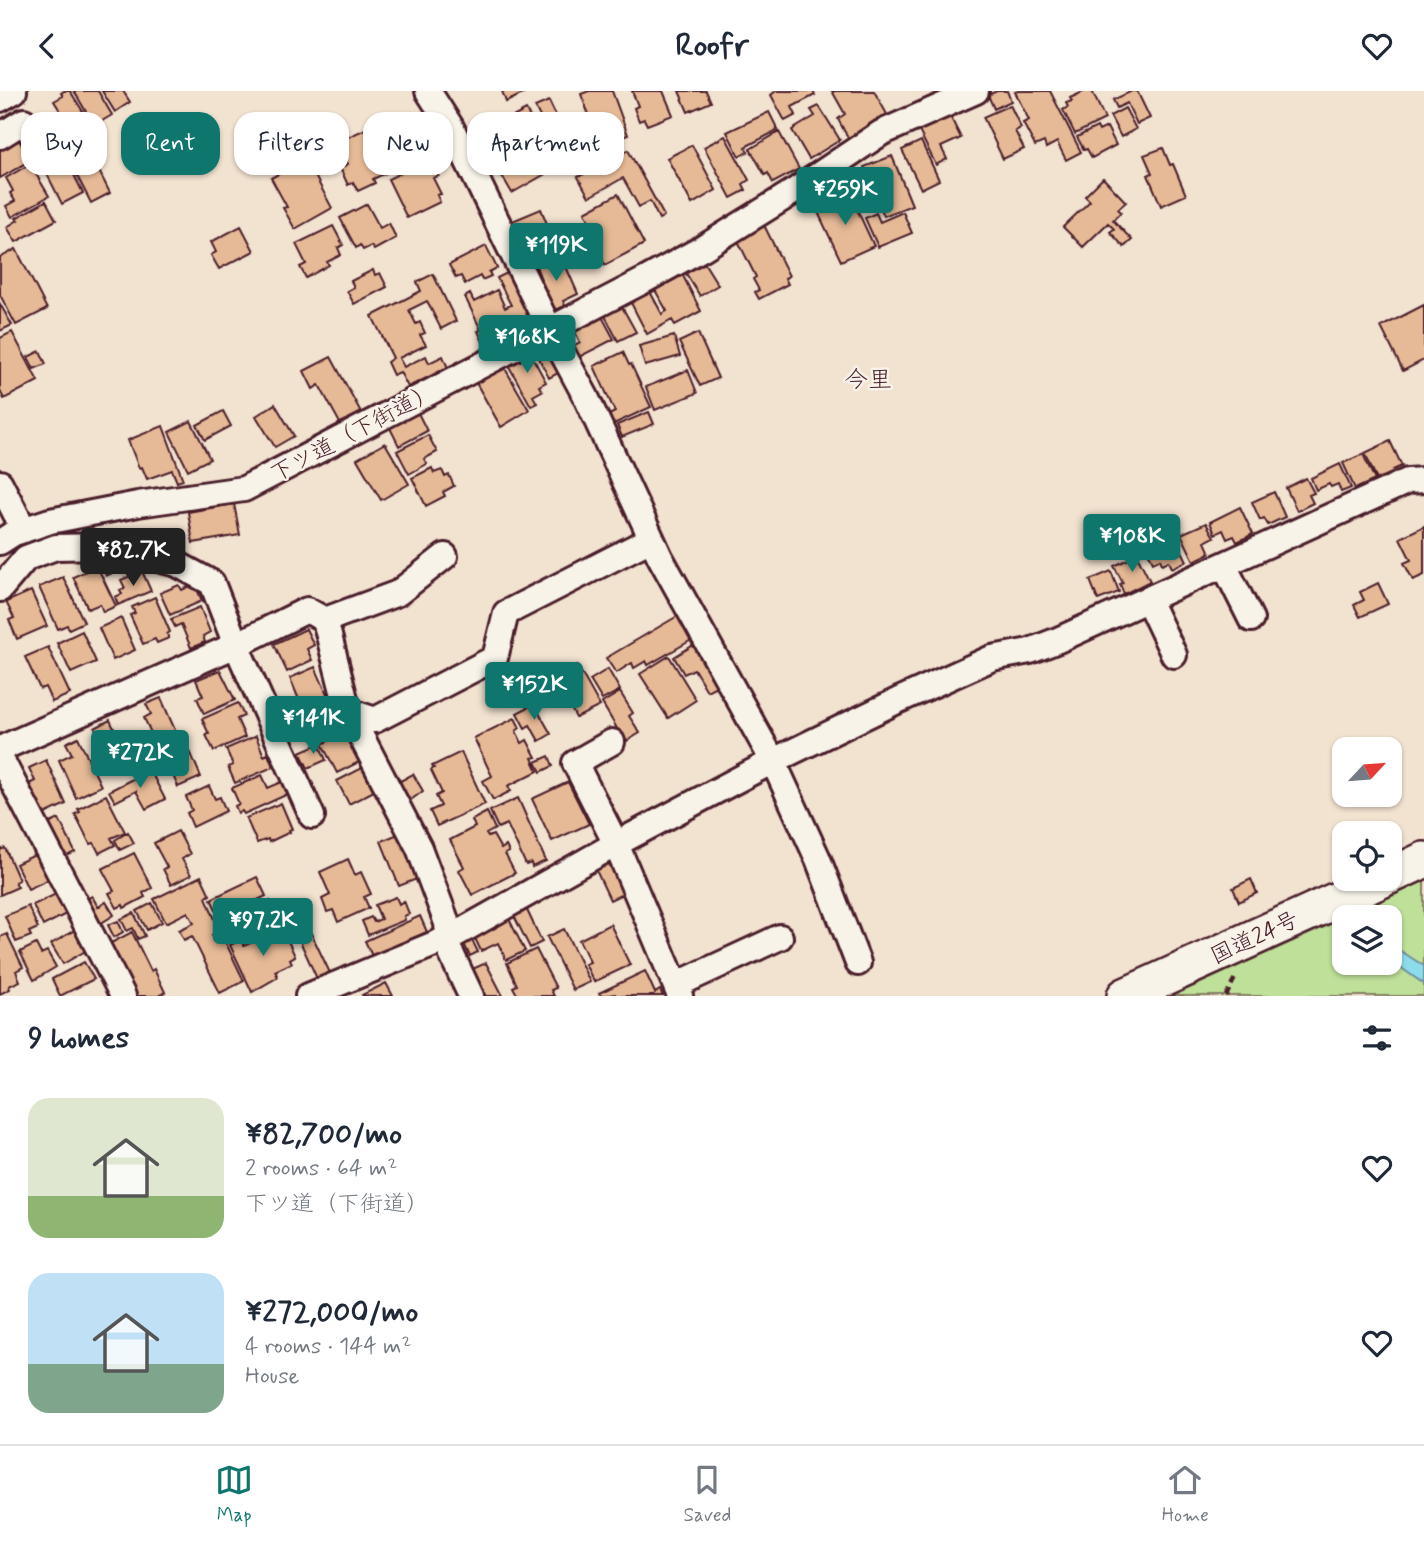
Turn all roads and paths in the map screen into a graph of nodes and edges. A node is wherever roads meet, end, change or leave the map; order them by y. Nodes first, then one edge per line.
1 (14, 91) edge
2 (428, 91) edge
3 (976, 91) edge
4 (0, 99) edge
5 (21, 123) edge
6 (0, 136) edge
7 (549, 328) junction
8 (1424, 480) edge
9 (0, 483) edge
10 (24, 530) junction
11 (53, 535) junction
12 (651, 539) junction
13 (0, 541) edge
14 (445, 556) dead end
15 (1224, 565) junction
16 (0, 589) edge
17 (1148, 600) junction
18 (1251, 619) dead end
19 (325, 620) junction
20 (236, 645) junction
21 (1174, 655) dead end
22 (348, 711) junction
23 (612, 741) dead end
24 (0, 748) edge
25 (0, 758) edge
26 (773, 761) junction
27 (313, 816) dead end
28 (616, 844) junction
29 (1424, 860) edge
30 (1402, 870) edge
31 (1357, 891) edge
32 (780, 937) dead end
33 (449, 938) junction
34 (858, 963) dead end
35 (339, 991) edge
36 (678, 991) edge
37 (122, 996) edge
38 (308, 996) edge
39 (471, 996) edge
40 (1125, 996) edge

1 - 4 street
2 - 7 street
3 - 7 street, 下ツ道（下街道）
5 - 6 street
7 - 11 street, 下ツ道（下街道）
7 - 12 street
8 - 15 street
9 - 10 street
10 - 11 street, 下ツ道（下街道）
10 - 13 street, 下ツ道（下街道）
11 - 16 street
11 - 20 street
12 - 22 street
12 - 26 street
14 - 19 street
15 - 17 street
15 - 18 street
17 - 21 street
17 - 26 street
19 - 20 street
19 - 22 street
20 - 24 street
20 - 27 street
22 - 33 street
23 - 28 street
25 - 37 street
26 - 28 street
26 - 34 street
28 - 33 street
28 - 36 street
29 - 30 highway
31 - 40 highway, 国道24号
32 - 36 street
33 - 35 street
33 - 39 street
35 - 38 street

